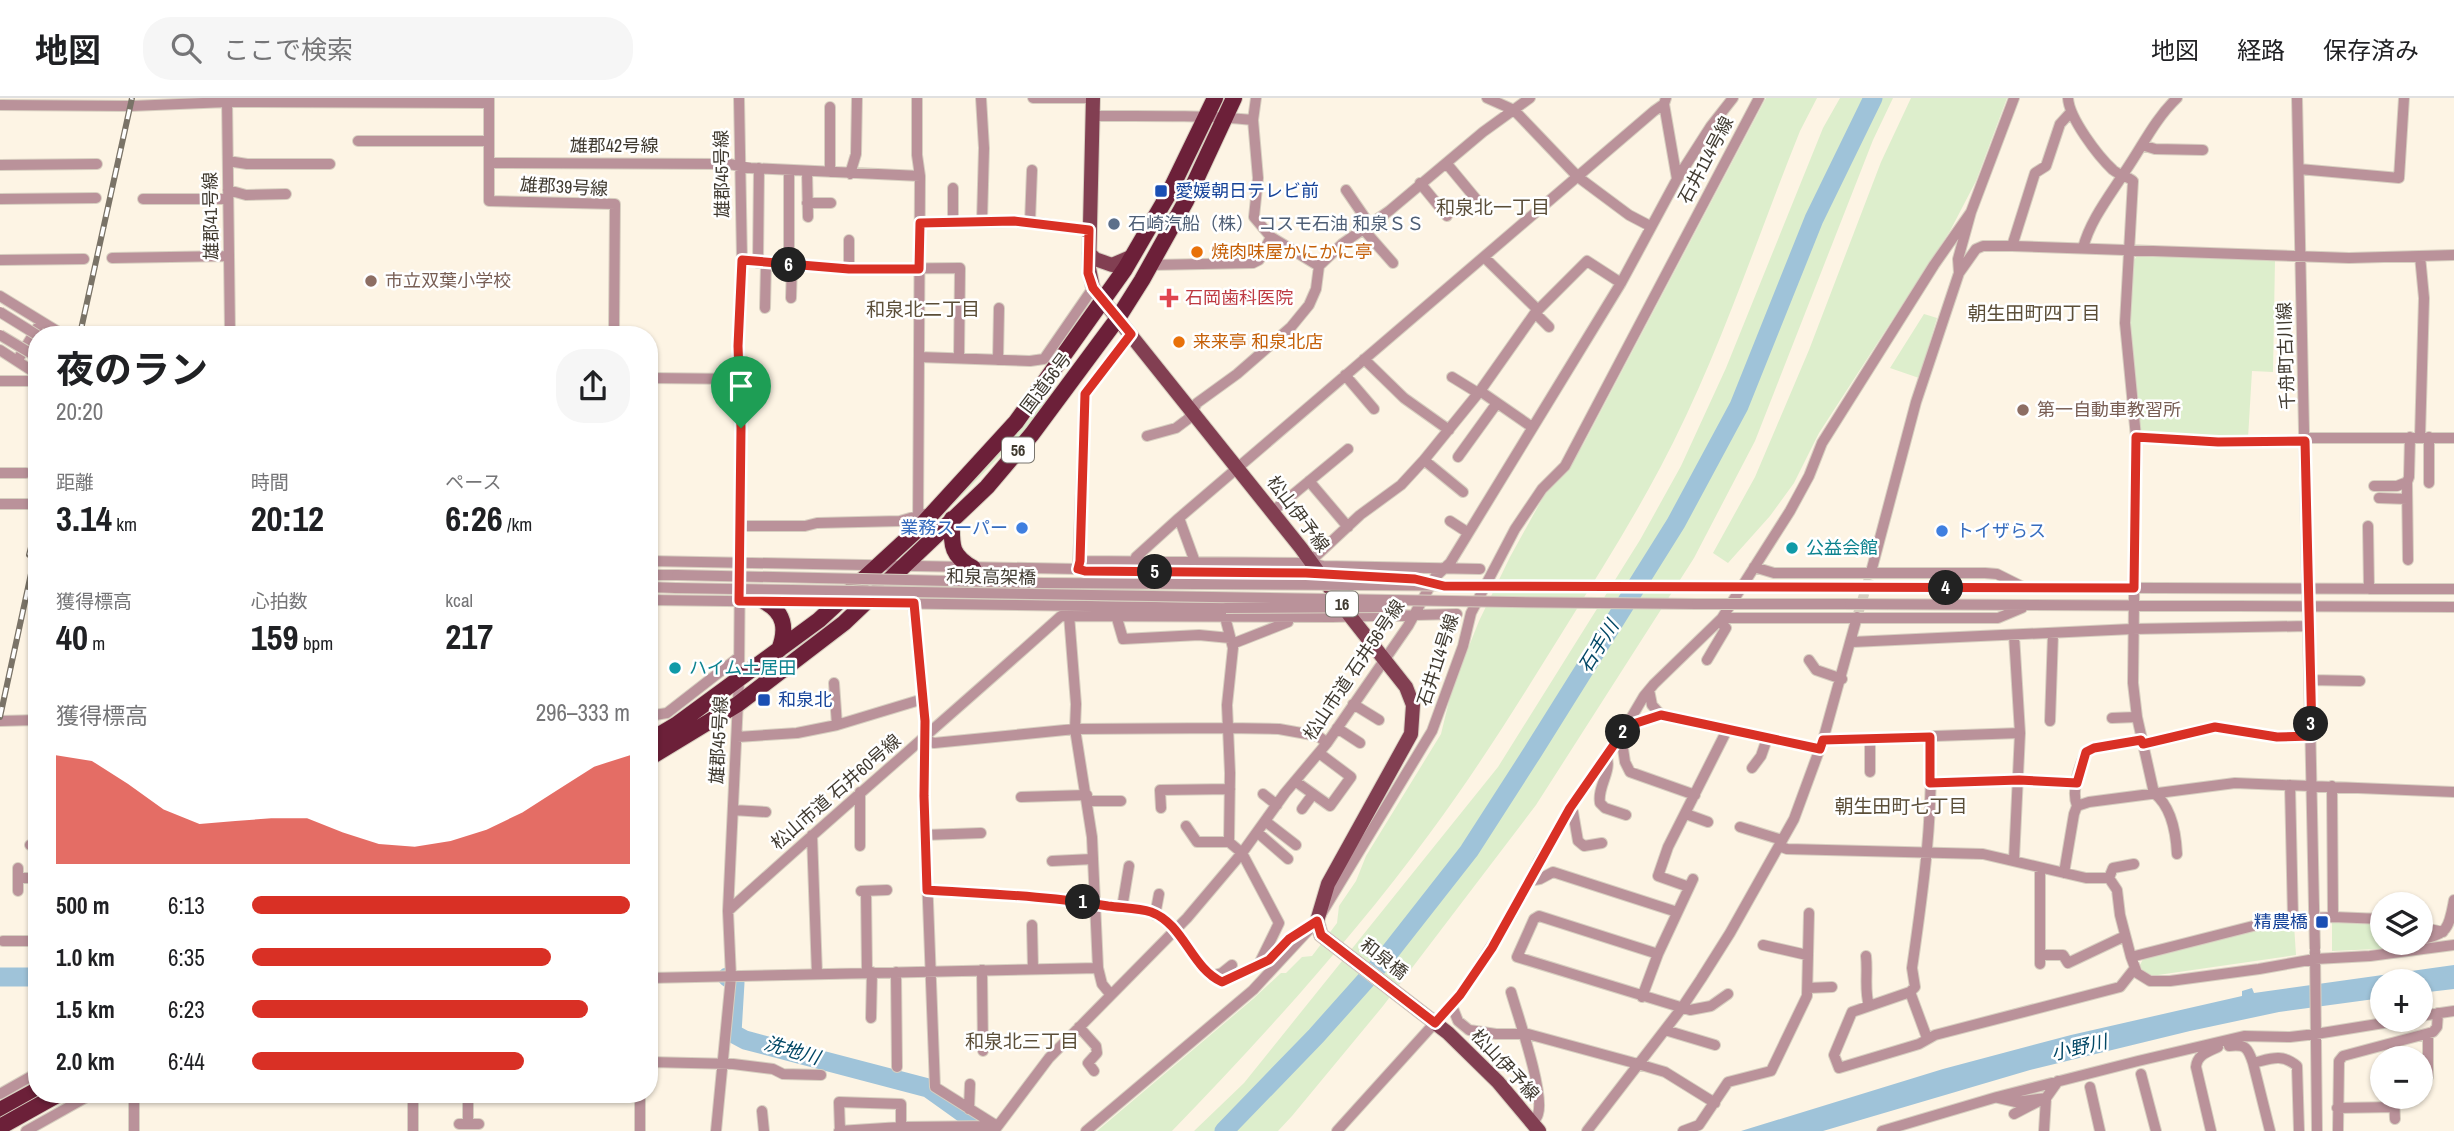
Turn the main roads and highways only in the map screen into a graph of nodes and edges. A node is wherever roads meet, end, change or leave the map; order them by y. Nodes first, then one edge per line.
1 (1093, 98) edge
2 (1215, 98) edge
3 (1234, 98) edge
4 (1089, 253) junction
5 (1133, 257) junction
6 (1104, 302) junction
7 (1118, 318) junction
8 (952, 519) junction
9 (973, 568) road end
10 (765, 602) road end
11 (779, 650) junction
12 (658, 736) edge
13 (658, 753) edge
14 (1336, 946) joint
15 (1407, 1002) joint
16 (28, 1095) edge
17 (44, 1103) edge
18 (0, 1111) edge
19 (1535, 1127) edge
20 (1, 1128) edge

1 - 4 main road
2 - 5 highway, 国道56号 / 56
3 - 7 highway, 国道56号 / 56
4 - 5 main road
4 - 6 main road, 松山伊予線
5 - 6 highway, 国道56号 / 56
6 - 7 main road, 松山伊予線 / 16
6 - 11 highway, 国道56号 / 56
7 - 8 highway, 国道56号 / 56
7 - 14 main road, 松山伊予線 / 16
8 - 9 highway
8 - 13 highway, 国道56号 / 56
10 - 11 highway
11 - 12 highway, 国道56号 / 56
14 - 15 main road, 和泉橋
15 - 19 main road, 松山伊予線
16 - 18 highway
17 - 20 highway, bridge

